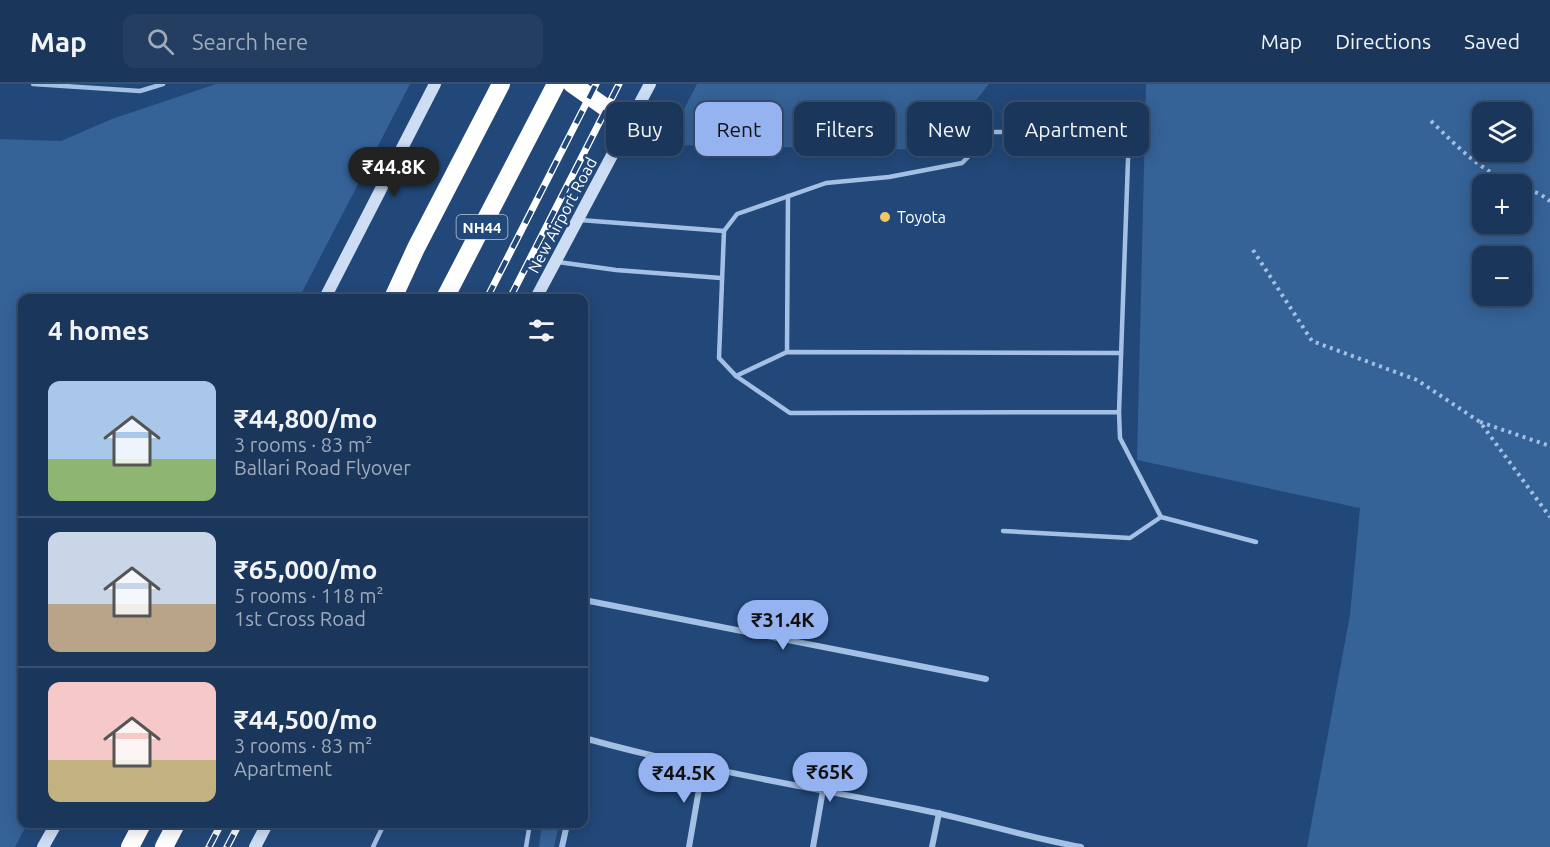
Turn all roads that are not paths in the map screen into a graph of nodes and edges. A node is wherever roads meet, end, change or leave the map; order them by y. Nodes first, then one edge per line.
1 (33, 84) edge
2 (163, 84) edge
3 (435, 84) edge
4 (501, 84) edge
5 (556, 84) edge
6 (572, 84) edge
7 (650, 84) edge
8 (641, 102) edge
9 (606, 107) edge
10 (612, 156) edge
11 (788, 196) junction
12 (577, 220) junction
13 (724, 231) junction
14 (555, 261) junction
15 (721, 278) junction
16 (327, 294) edge
17 (395, 294) edge
18 (447, 294) edge
19 (538, 294) edge
20 (787, 352) junction
21 (1121, 353) junction
22 (736, 376) junction
23 (1119, 412) junction
24 (1161, 517) junction
25 (1003, 531) dead end
26 (1256, 542) dead end
27 (588, 601) edge
28 (986, 679) dead end
29 (588, 739) edge
30 (703, 766) junction
31 (823, 790) junction
32 (939, 813) junction
33 (54, 828) edge
34 (140, 828) edge
35 (174, 828) edge
36 (265, 828) edge
37 (382, 828) edge
38 (526, 828) edge
39 (566, 828) edge
40 (1048, 844) edge
41 (44, 847) edge
42 (130, 847) edge
43 (164, 847) edge
44 (255, 847) edge
45 (373, 847) edge
46 (526, 847) edge
47 (562, 847) edge
48 (689, 847) edge
49 (813, 847) edge
50 (932, 847) edge
51 (1082, 847) edge

1 - 2 lane
3 - 16 street
4 - 17 highway, NH44
5 - 18 highway, NH44
6 - 9 highway
7 - 8 street, New Airport Road
10 - 12 street, New Airport Road
11 - 13 lane
11 - 20 lane
11 - 21 lane
12 - 13 lane
12 - 14 street, New Airport Road
13 - 15 lane
14 - 15 lane
14 - 19 street, New Airport Road
15 - 22 lane
20 - 21 lane
20 - 22 lane
21 - 23 lane
22 - 23 lane
23 - 24 lane
24 - 25 lane
24 - 26 lane
27 - 28 street
29 - 30 street
30 - 31 street
30 - 48 street
31 - 32 street
31 - 49 street
32 - 40 street
32 - 50 street
33 - 41 street
34 - 42 highway
35 - 43 highway
36 - 44 street
37 - 45 lane
38 - 46 lane
39 - 47 street
40 - 51 street

